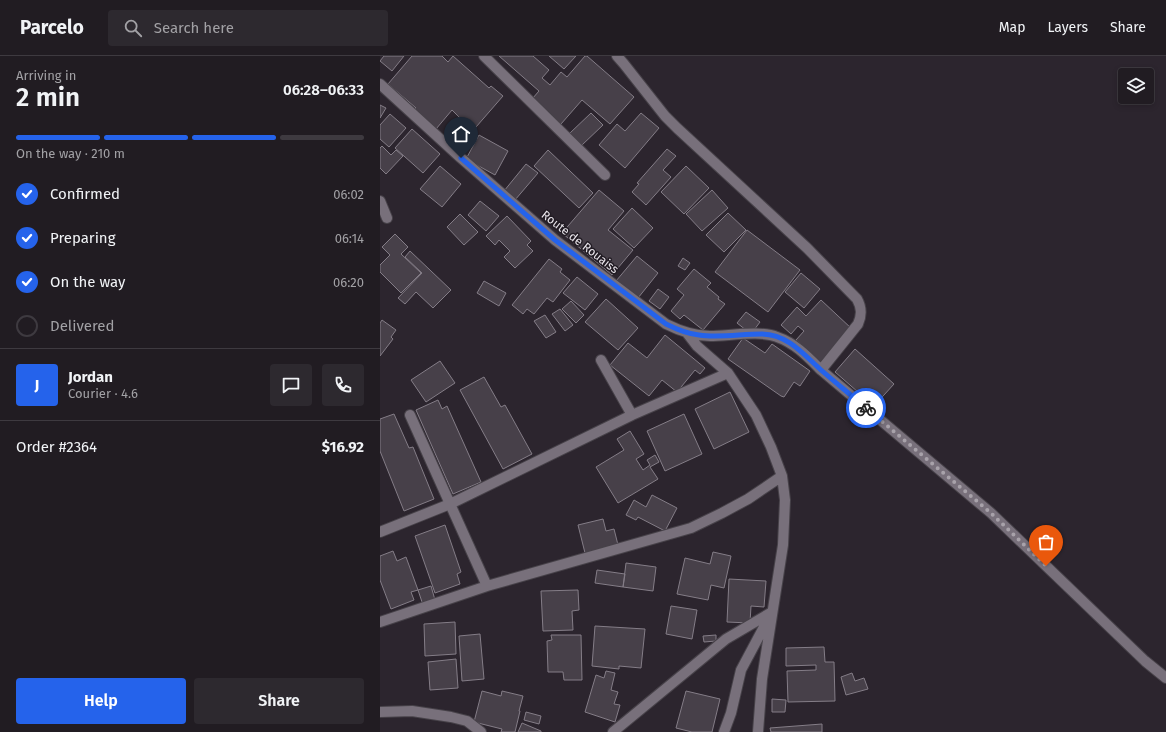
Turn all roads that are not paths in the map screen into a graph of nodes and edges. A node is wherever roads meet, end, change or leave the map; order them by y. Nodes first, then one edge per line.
1 (484, 56) edge
2 (617, 56) edge
3 (380, 84) edge
4 (605, 175) dead end
5 (380, 201) edge
6 (388, 218) dead end
7 (687, 333) junction
8 (601, 360) dead end
9 (821, 370) junction
10 (728, 373) junction
11 (410, 415) dead end
12 (632, 415) junction
13 (782, 476) junction
14 (450, 504) junction
15 (380, 532) edge
16 (487, 586) junction
17 (772, 612) junction
18 (380, 622) edge
19 (1166, 678) edge
20 (380, 712) edge
21 (481, 732) edge
22 (612, 732) edge
23 (724, 732) edge
24 (758, 732) edge

1 - 4 street
2 - 9 street
3 - 7 street, Route de Rouaiss
5 - 6 street
7 - 9 street, Route de Rouaiss
7 - 10 street
8 - 12 street
9 - 19 street, Route de Rouaiss
10 - 12 street
10 - 13 street
11 - 14 street
12 - 14 street
13 - 16 street
13 - 17 street
14 - 15 street
14 - 16 street
16 - 18 street
17 - 22 street
17 - 23 street
17 - 24 street
20 - 21 street

